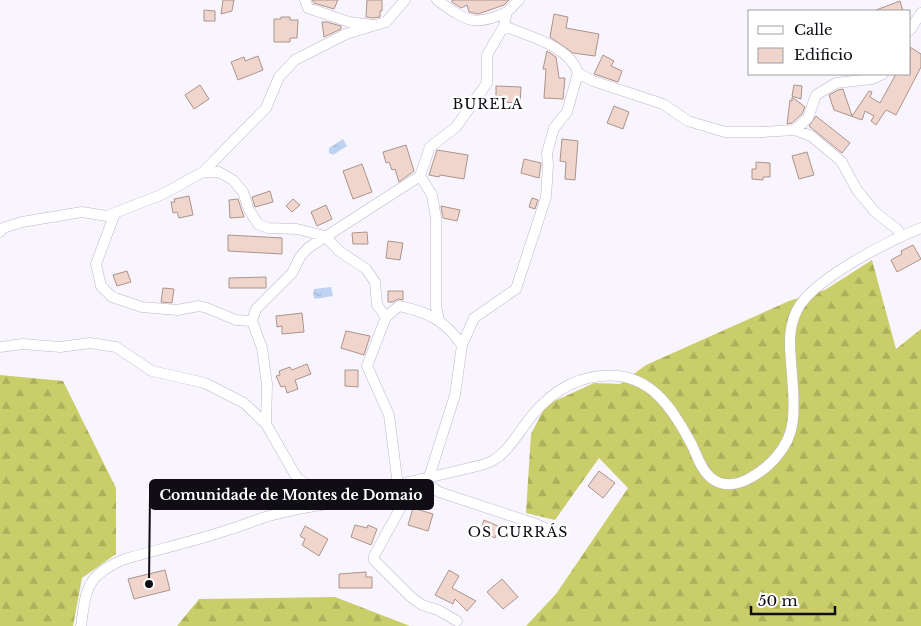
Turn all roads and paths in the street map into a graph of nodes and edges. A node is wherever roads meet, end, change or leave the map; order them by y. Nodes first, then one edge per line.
1 (306, 0) edge
2 (405, 0) edge
3 (437, 0) edge
4 (519, 0) edge
5 (507, 12) junction
6 (921, 13) edge
7 (375, 25) junction
8 (504, 26) junction
9 (911, 28) edge
10 (578, 72) junction
11 (881, 75) edge
12 (795, 130) junction
13 (203, 172) junction
14 (420, 176) junction
15 (115, 213) junction
16 (921, 228) edge
17 (0, 232) edge
18 (325, 236) junction
19 (902, 236) junction
20 (386, 317) junction
21 (439, 320) junction
22 (252, 321) junction
23 (462, 345) junction
24 (0, 347) edge
25 (266, 424) junction
26 (425, 478) junction
27 (410, 482) junction
28 (398, 486) junction
29 (334, 502) junction
30 (557, 533) dead end
31 (457, 621) dead end
32 (81, 626) edge

1 - 7 street
2 - 7 street
3 - 5 street
4 - 5 street
5 - 8 street
6 - 9 street
7 - 13 street
8 - 10 street
8 - 14 street
10 - 12 street
10 - 23 street
11 - 12 street
12 - 19 street
13 - 15 street
13 - 18 street
14 - 18 street
14 - 21 street
15 - 17 street
15 - 22 street
16 - 19 street
18 - 20 street
18 - 22 street
19 - 26 street
20 - 21 street
20 - 28 street
21 - 23 street
22 - 25 street
23 - 26 street
24 - 25 street
25 - 29 street
26 - 27 street
26 - 30 street
27 - 28 street
27 - 31 street
28 - 29 street
29 - 32 street

